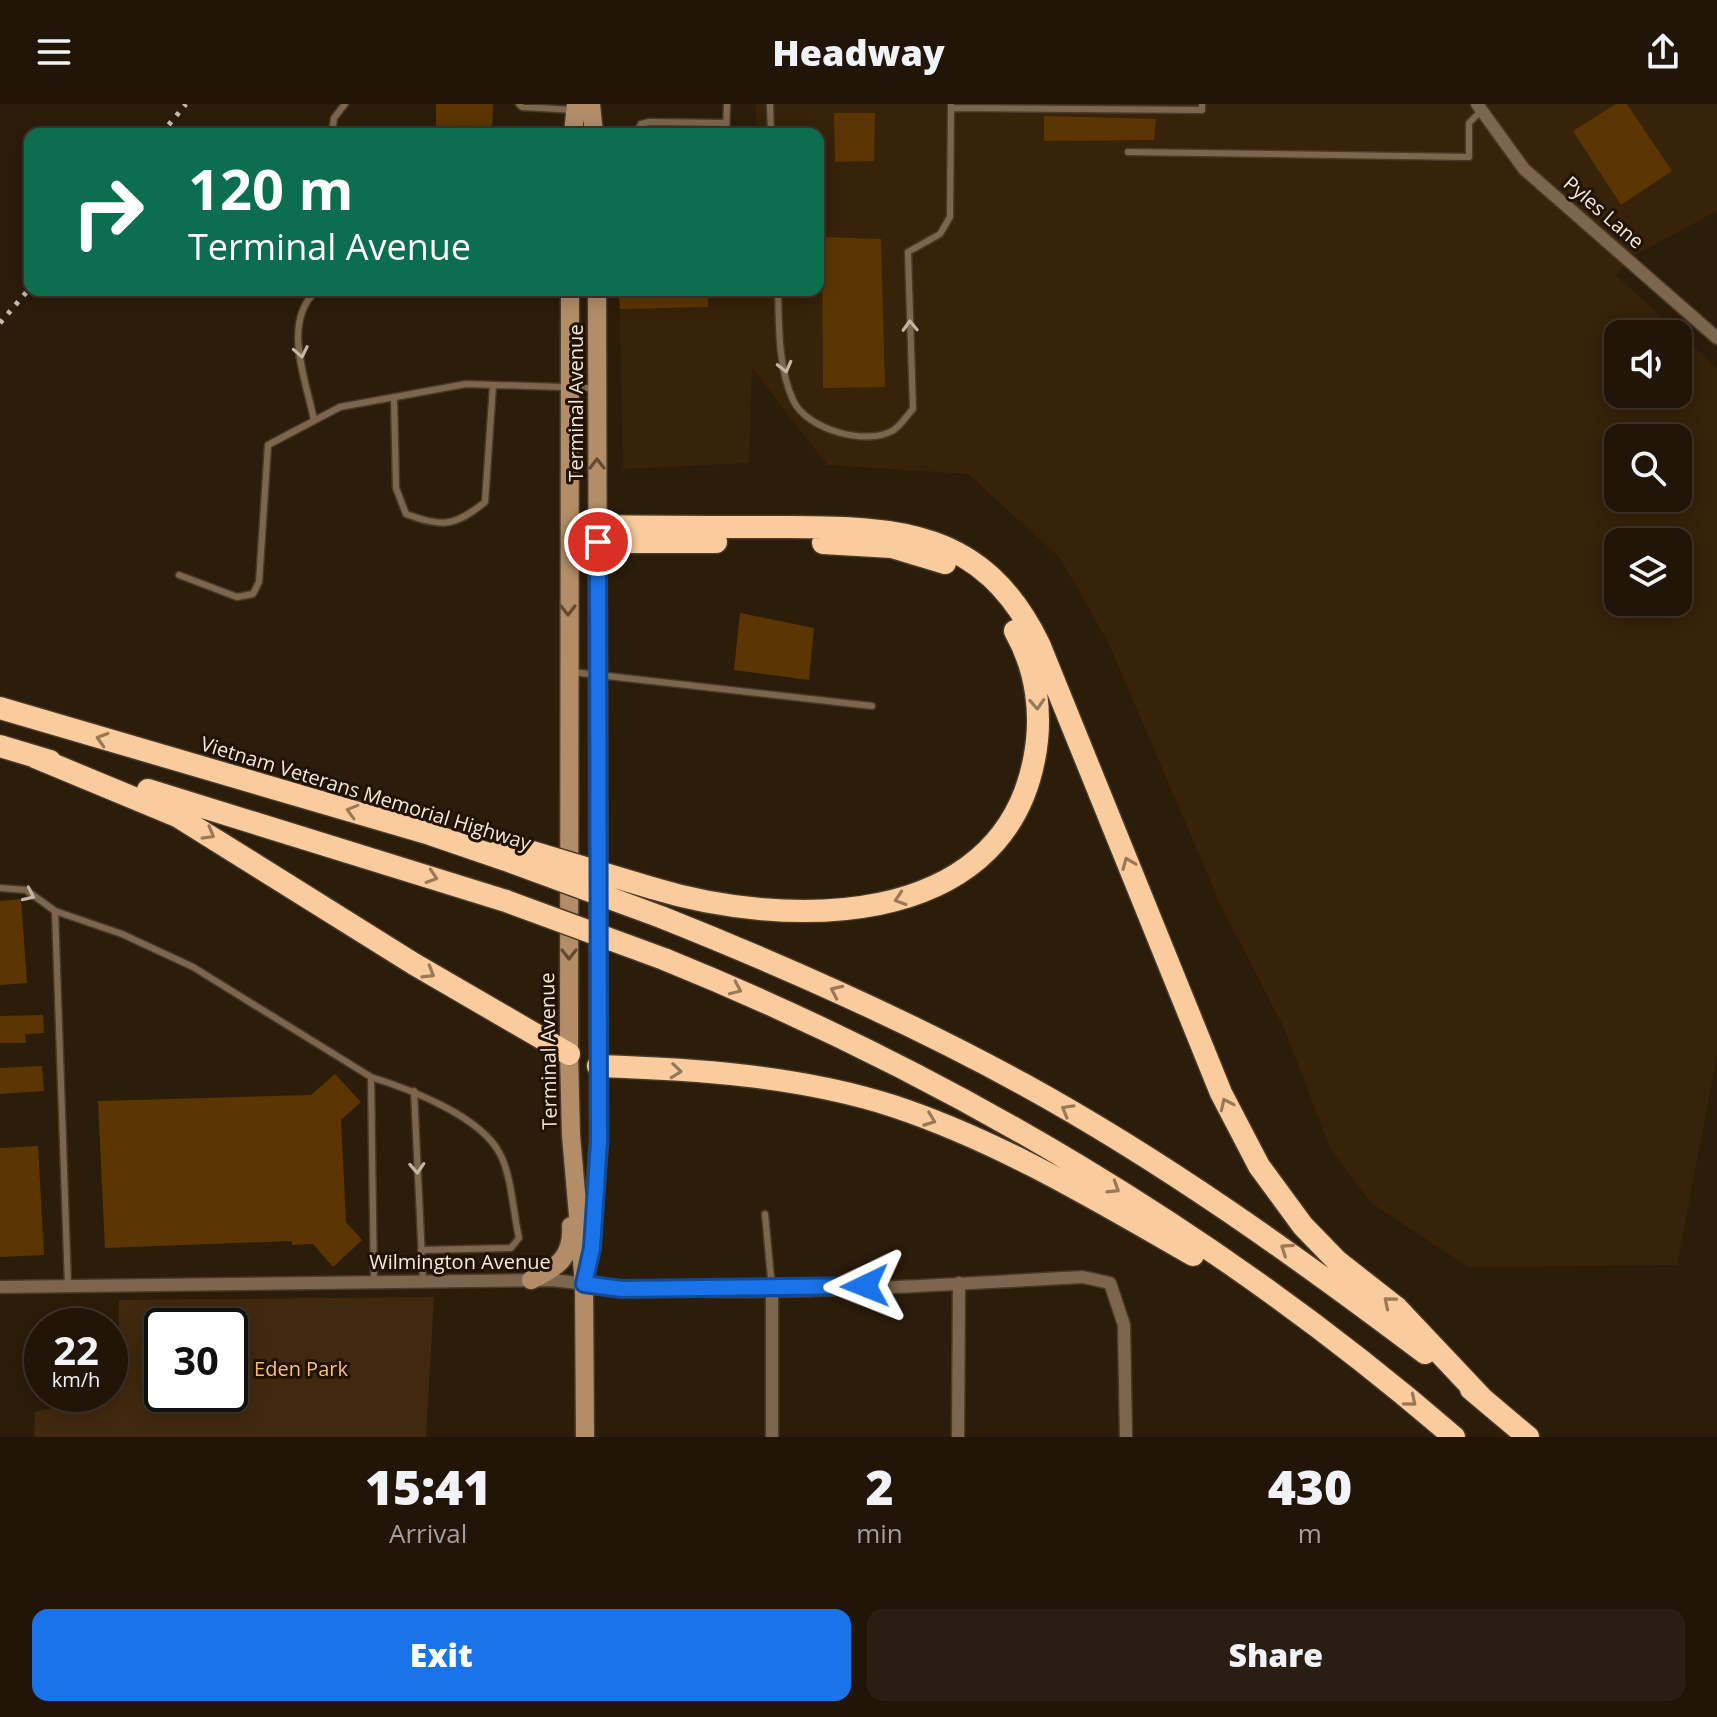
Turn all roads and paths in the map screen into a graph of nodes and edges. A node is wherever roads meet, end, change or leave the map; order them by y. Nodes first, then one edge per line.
1 (345, 104) edge
2 (519, 104) edge
3 (727, 104) edge
4 (770, 104) edge
5 (1202, 104) edge
6 (581, 106) edge
7 (951, 106) edge
8 (1479, 107) edge
9 (726, 123) junction
10 (333, 128) edge
11 (575, 128) edge
12 (591, 128) edge
13 (639, 128) edge
14 (726, 128) edge
15 (771, 128) edge
16 (1128, 152) dead end
17 (311, 296) edge
18 (570, 296) edge
19 (597, 296) edge
20 (778, 296) edge
21 (1717, 338) edge
22 (493, 385) junction
23 (569, 387) junction
24 (597, 388) junction
25 (394, 397) junction
26 (314, 420) junction
27 (568, 532) junction
28 (598, 534) junction
29 (179, 575) dead end
30 (568, 671) junction
31 (597, 674) junction
32 (872, 706) dead end
33 (0, 708) edge
34 (0, 746) edge
35 (35, 757) junction
36 (504, 852) junction
37 (0, 888) edge
38 (55, 911) junction
39 (569, 1054) junction
40 (598, 1066) junction
41 (371, 1077) junction
42 (414, 1091) junction
43 (571, 1135) junction
44 (765, 1214) dead end
45 (421, 1250) junction
46 (531, 1280) junction
47 (423, 1281) junction
48 (374, 1282) junction
49 (959, 1283) junction
50 (584, 1284) junction
51 (68, 1286) junction
52 (0, 1287) edge
53 (772, 1289) junction
54 (1329, 1334) junction
55 (1482, 1398) junction
56 (585, 1437) edge
57 (772, 1437) edge
58 (958, 1437) edge
59 (1126, 1437) edge
60 (1454, 1437) edge
61 (1528, 1437) edge

1 - 10 lane
2 - 6 lane
3 - 9 lane
4 - 15 lane
5 - 7 lane
6 - 11 main road
6 - 12 main road
20 -> 7 lane
8 - 16 lane
8 - 21 street, Pyles Lane
9 - 13 lane
9 - 14 lane
17 -> 26 lane
18 - 23 main road, Terminal Avenue
19 - 24 main road, Terminal Avenue
22 - 23 lane
22 - 25 lane
22 - 25 lane
23 - 24 lane
23 - 27 main road, Terminal Avenue
28 -> 24 main road, Terminal Avenue
25 - 26 lane
26 - 29 lane
27 - 28 main road
27 -> 30 main road, Terminal Avenue
28 - 31 main road, Terminal Avenue
28 -> 36 highway, bridge
55 -> 28 highway
30 - 31 lane
30 -> 39 main road, Terminal Avenue
31 - 32 lane
31 - 40 main road, Terminal Avenue
36 -> 33 highway, Vietnam Veterans Memorial Highway
34 - 35 highway
35 -> 39 highway
35 -> 54 highway, bridge
55 -> 36 highway, Vietnam Veterans Memorial Highway, bridge
37 -> 38 lane
38 - 41 lane
38 - 51 lane
39 - 40 main road
39 - 43 main road, Terminal Avenue
40 - 50 main road, Terminal Avenue
40 -> 54 highway
41 - 42 lane
41 - 48 lane
42 -> 45 lane
42 - 45 lane
43 - 46 main road
43 - 50 main road, Terminal Avenue
44 - 53 lane
45 - 47 lane
46 - 47 street, Wilmington Avenue
46 - 50 street, Wilmington Avenue
47 - 48 street, Wilmington Avenue
48 - 51 street, Wilmington Avenue
49 - 53 street, Wilmington Avenue
49 - 58 street
49 - 59 street, Wilmington Avenue
50 - 53 street, Wilmington Avenue
50 - 56 main road, Terminal Avenue
51 - 52 street, Wilmington Avenue
53 - 57 street
54 -> 60 highway
55 - 61 highway, Vietnam Veterans Memorial Highway

